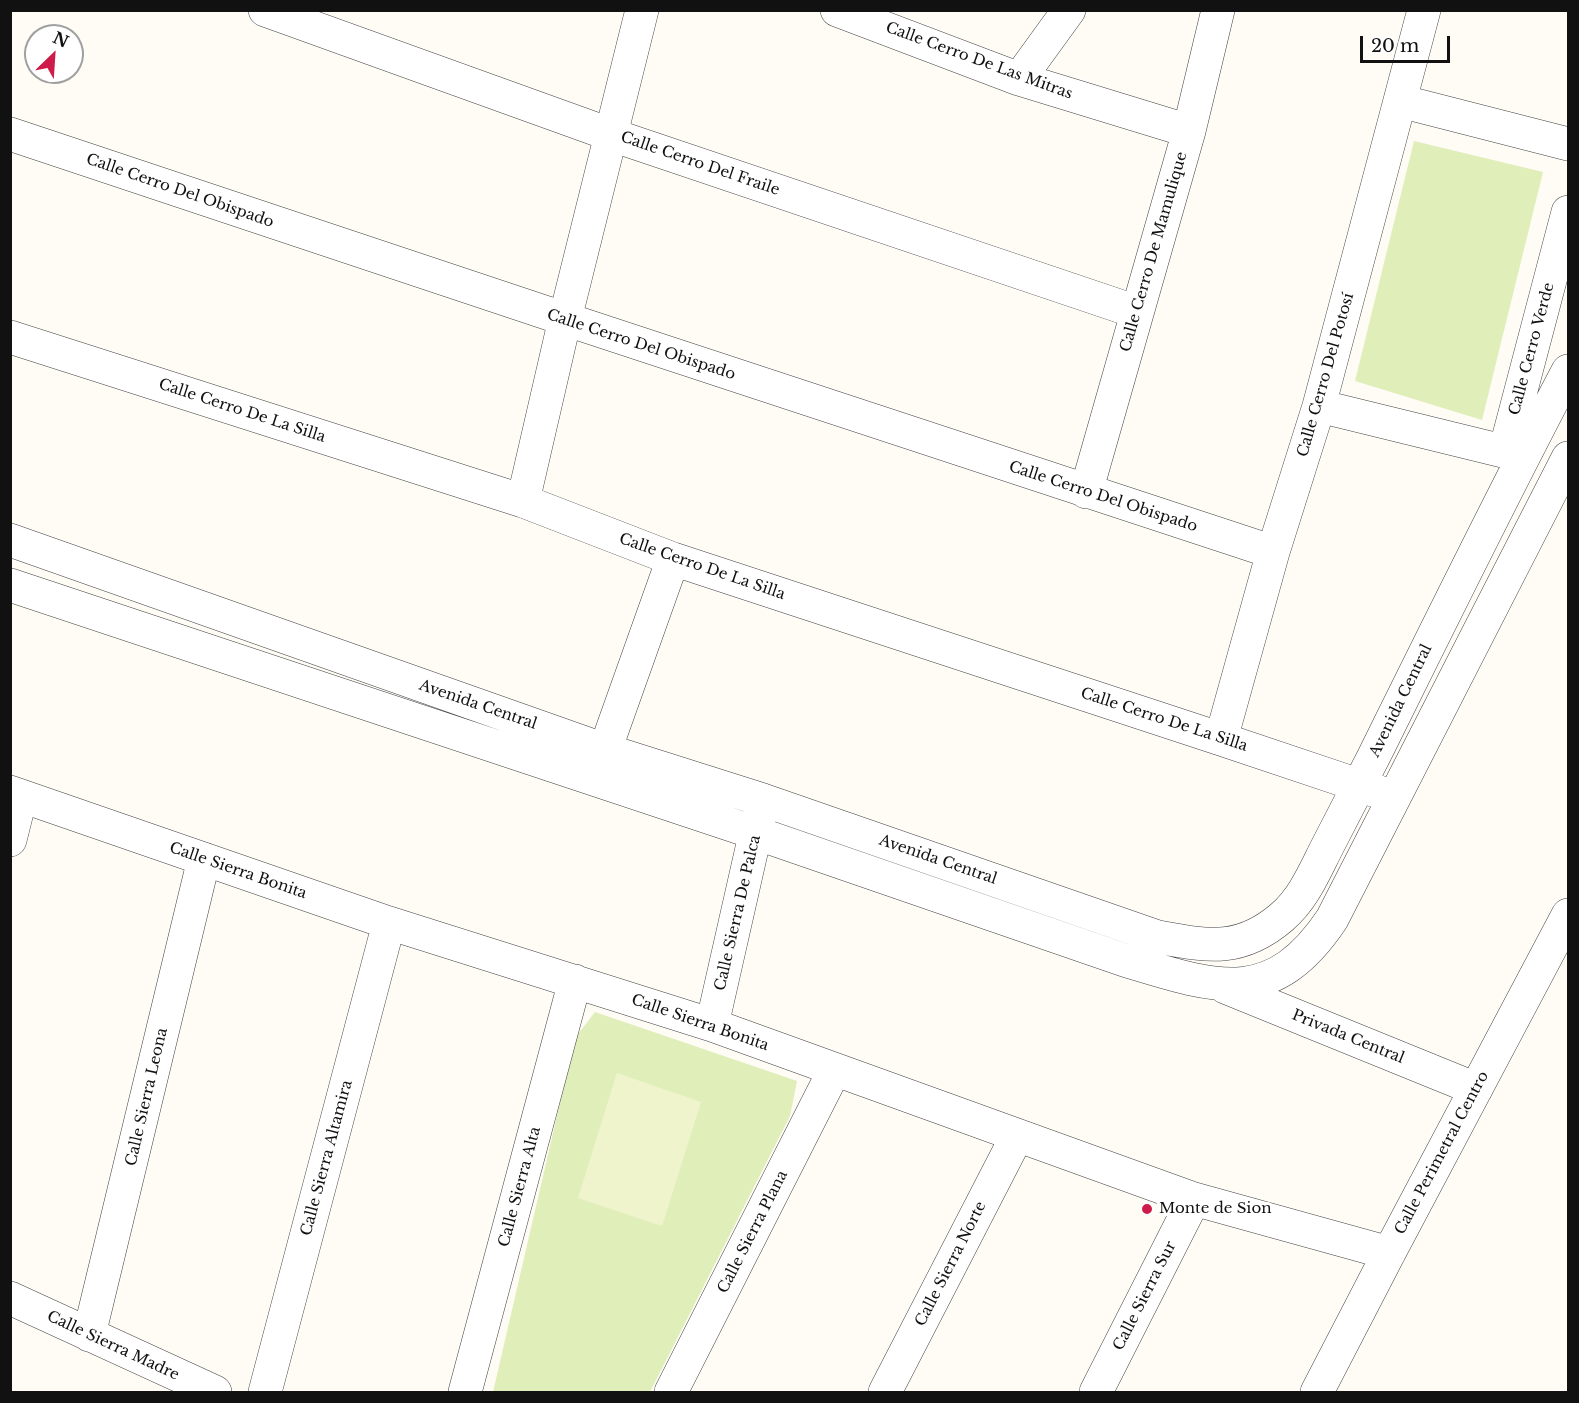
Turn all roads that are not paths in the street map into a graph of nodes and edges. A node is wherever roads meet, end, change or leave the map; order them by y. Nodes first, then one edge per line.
1 (265, 10) edge
2 (642, 10) edge
3 (1069, 10) edge
4 (1218, 10) edge
5 (1424, 10) edge
6 (856, 14) edge
7 (1019, 79) junction
8 (1400, 101) junction
9 (1189, 131) junction
10 (10, 134) edge
11 (612, 135) junction
12 (1569, 144) edge
13 (1568, 214) edge
14 (1137, 312) junction
15 (565, 320) junction
16 (10, 337) edge
17 (1569, 371) edge
18 (1318, 406) junction
19 (1514, 454) junction
20 (1569, 458) edge
21 (1086, 492) junction
22 (523, 501) junction
23 (10, 540) edge
24 (1273, 552) junction
25 (673, 559) junction
26 (10, 585) edge
27 (1221, 739) junction
28 (605, 750) junction
29 (1359, 786) junction
30 (16, 794) edge
31 (1395, 798) junction
32 (763, 800) junction
33 (756, 833) junction
34 (10, 840) edge
35 (204, 859) junction
36 (1569, 915) edge
37 (389, 923) junction
38 (575, 981) junction
39 (1220, 985) junction
40 (712, 1025) junction
41 (834, 1071) junction
42 (1476, 1089) junction
43 (1017, 1136) junction
44 (1194, 1199) junction
45 (1389, 1253) junction
46 (10, 1298) edge
47 (89, 1335) junction
48 (215, 1392) edge
49 (265, 1392) edge
50 (465, 1392) edge
51 (671, 1392) edge
52 (885, 1392) edge
53 (1096, 1392) edge
54 (1317, 1392) edge

1 - 11 street, Calle Cerro Del Fraile
2 - 11 street
3 - 7 street
4 - 9 street, Calle Cerro De Mamulique
5 - 8 street, Calle Cerro Del Potosí
6 - 7 street, Calle Cerro De Las Mitras
7 - 9 street, Calle Cerro De Las Mitras
8 - 12 street
8 - 18 street, Calle Cerro Del Potosí
9 - 14 street, Calle Cerro De Mamulique
10 - 15 street, Calle Cerro Del Obispado
11 - 14 street, Calle Cerro Del Fraile
11 - 15 street
13 - 19 street, Calle Cerro Verde
14 - 21 street, Calle Cerro De Mamulique
15 - 21 street, Calle Cerro Del Obispado
15 - 22 street
16 - 22 street, Calle Cerro De La Silla
17 - 19 street, Avenida Central
18 - 19 street
18 - 24 street, Calle Cerro Del Potosí
19 - 29 street, Avenida Central
20 - 31 street
21 - 24 street, Calle Cerro Del Obispado
22 - 25 street, Calle Cerro De La Silla
23 - 28 street, Avenida Central
24 - 27 street, Calle Cerro Del Potosí
25 - 27 street, Calle Cerro De La Silla
25 - 28 street
26 - 33 street
27 - 29 street, Calle Cerro De La Silla
28 - 32 street, Avenida Central
29 - 31 street, Calle Cerro De La Silla
29 - 32 street, Avenida Central
30 - 34 street
30 - 35 street, Calle Sierra Bonita
31 - 39 street
32 - 33 street, Calle Sierra De Palca
33 - 39 street
33 - 40 street, Calle Sierra De Palca
35 - 37 street, Calle Sierra Bonita
35 - 47 street, Calle Sierra Leona
36 - 42 street, Calle Perimetral Centro
37 - 38 street, Calle Sierra Bonita
37 - 49 street, Calle Sierra Altamira
38 - 40 street, Calle Sierra Bonita
38 - 50 street, Calle Sierra Alta
39 - 42 street, Privada Central
40 - 41 street, Calle Sierra Bonita
41 - 43 street, Calle Sierra Bonita
41 - 51 street, Calle Sierra Plana
42 - 45 street, Calle Perimetral Centro
43 - 44 street, Calle Sierra Bonita
43 - 52 street, Calle Sierra Norte
44 - 45 street, Calle Sierra Bonita
44 - 53 street, Calle Sierra Sur
45 - 54 street, Calle Perimetral Centro
46 - 47 street, Calle Sierra Madre
47 - 48 street, Calle Sierra Madre

